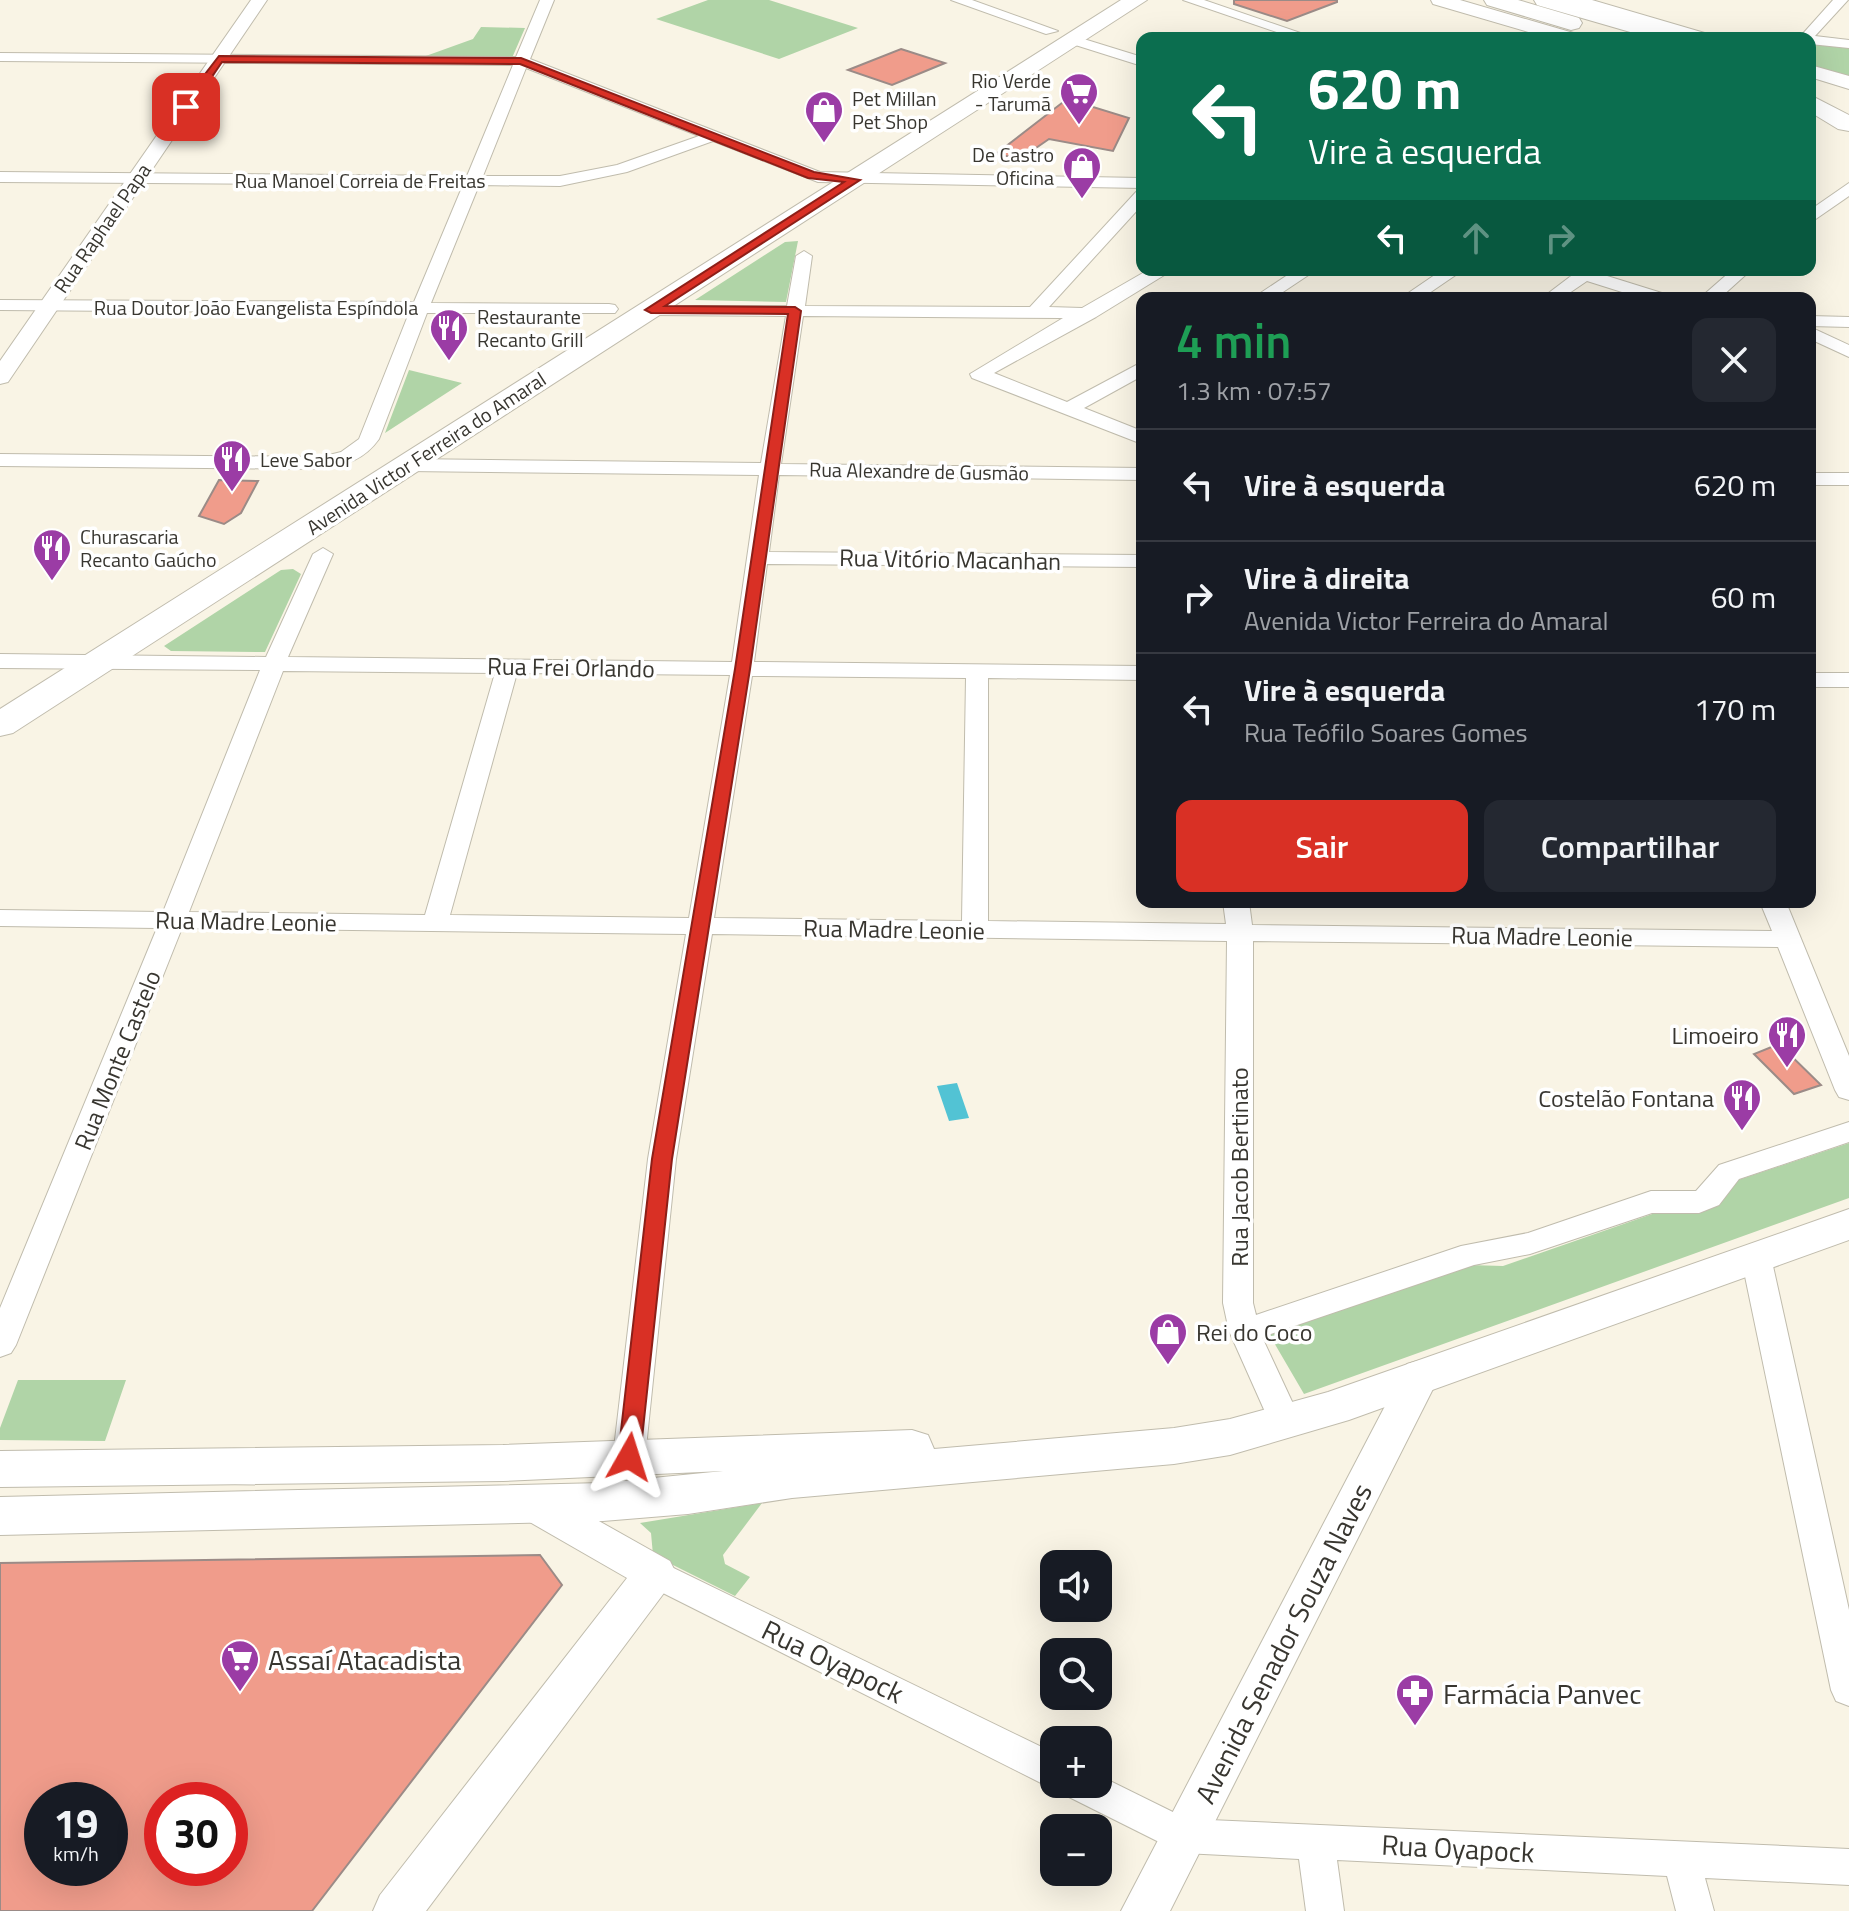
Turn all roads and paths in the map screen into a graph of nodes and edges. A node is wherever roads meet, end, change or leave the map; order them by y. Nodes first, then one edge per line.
1 (259, 0) edge
2 (547, 0) edge
3 (958, 0) edge
4 (1100, 0) edge
5 (1136, 0) edge
6 (1190, 0) edge
7 (1440, 0) edge
8 (1495, 0) edge
9 (1545, 0) edge
10 (1841, 0) edge
11 (1584, 1) edge
12 (1051, 31) junction
13 (1289, 32) edge
14 (1549, 32) edge
15 (1602, 32) edge
16 (1656, 32) edge
17 (1682, 32) edge
18 (1814, 32) edge
19 (1074, 40) junction
20 (1816, 40) edge
21 (1849, 44) edge
22 (0, 57) edge
23 (219, 59) junction
24 (1136, 60) edge
25 (521, 61) junction
26 (1849, 83) edge
27 (1816, 86) edge
28 (1816, 88) edge
29 (1816, 92) edge
30 (1849, 94) edge
31 (1816, 113) edge
32 (1848, 121) edge
33 (713, 136) junction
34 (0, 177) edge
35 (818, 177) junction
36 (137, 178) junction
37 (855, 180) junction
38 (474, 181) junction
39 (1136, 183) edge
40 (1849, 188) edge
41 (1136, 202) edge
42 (1818, 202) edge
43 (804, 256) dead end
44 (1149, 276) edge
45 (1297, 276) edge
46 (1445, 276) edge
47 (1573, 276) edge
48 (1590, 276) edge
49 (1731, 276) edge
50 (1272, 292) edge
51 (1419, 292) edge
52 (1557, 292) edge
53 (1640, 292) edge
54 (1715, 292) edge
55 (0, 305) edge
56 (50, 305) junction
57 (420, 308) junction
58 (609, 309) junction
59 (651, 310) junction
60 (795, 311) junction
61 (1034, 313) junction
62 (1090, 313) junction
63 (1816, 321) edge
64 (1849, 322) edge
65 (1816, 335) edge
66 (1849, 352) edge
67 (1136, 371) edge
68 (0, 377) edge
69 (1069, 409) junction
70 (1136, 436) edge
71 (0, 460) edge
72 (408, 465) junction
73 (770, 469) junction
74 (1136, 474) edge
75 (1816, 479) edge
76 (1849, 479) edge
77 (323, 554) dead end
78 (757, 558) junction
79 (1136, 561) edge
80 (0, 661) edge
81 (49, 662) junction
82 (99, 662) junction
83 (274, 664) junction
84 (508, 666) junction
85 (742, 669) junction
86 (977, 671) junction
87 (1136, 673) edge
88 (1816, 680) edge
89 (1849, 680) edge
90 (0, 692) edge
91 (0, 725) edge
92 (1237, 908) edge
93 (1775, 908) edge
94 (0, 918) edge
95 (173, 920) junction
96 (435, 923) junction
97 (698, 926) junction
98 (975, 930) junction
99 (1240, 933) junction
100 (1788, 939) junction
101 (1849, 1090) edge
102 (1849, 1132) edge
103 (1849, 1224) edge
104 (1756, 1257) junction
105 (1244, 1331) junction
106 (0, 1345) edge
107 (1421, 1375) junction
108 (1286, 1423) junction
109 (629, 1457) junction
110 (1065, 1457) junction
111 (0, 1469) edge
112 (535, 1505) junction
113 (0, 1516) edge
114 (655, 1573) junction
115 (1849, 1690) edge
116 (1040, 1764) edge
117 (1108, 1798) edge
118 (1184, 1836) junction
119 (1315, 1842) junction
120 (1681, 1859) junction
121 (1849, 1867) edge
122 (397, 1911) edge
123 (1145, 1911) edge
124 (1325, 1911) edge
125 (1695, 1911) edge

1 - 23 street, Rua Raphael Papa
2 - 25 street
3 - 12 street
4 - 12 highway, Avenida Victor Ferreira do Amaral
5 - 19 highway, Avenida Victor Ferreira do Amaral
6 - 13 street
7 - 14 main road
8 - 15 highway
9 - 16 highway
10 - 18 street
11 - 17 main road
12 - 35 highway, Avenida Victor Ferreira do Amaral
19 - 24 street
19 - 37 highway, Avenida Victor Ferreira do Amaral
20 - 21 street
22 - 23 street
23 - 25 street
23 - 36 street, Rua Raphael Papa
25 - 33 street
25 - 38 street
26 - 27 main road
28 - 30 highway
29 - 32 highway
31 - 32 main road
33 - 35 street
33 - 38 street, Rua Manoel Correia de Freitas
34 - 36 street, Rua Manoel Correia de Freitas
35 - 37 street
35 - 58 highway, Avenida Victor Ferreira do Amaral
36 - 38 street, Rua Manoel Correia de Freitas
36 - 56 street, Rua Raphael Papa
37 - 39 street
37 - 59 highway, Avenida Victor Ferreira do Amaral
38 - 57 street
40 - 42 street
41 - 61 street
43 - 60 street
44 - 62 street
45 - 50 street
46 - 51 street
47 - 52 street
48 - 53 street
49 - 54 street
55 - 56 street, Rua Doutor João Evangelista Espíndola
56 - 57 street, Rua Doutor João Evangelista Espíndola
56 - 68 street, Rua Raphael Papa
57 - 58 street, Rua Doutor João Evangelista Espíndola
57 - 71 street
58 - 81 highway, Avenida Victor Ferreira do Amaral
59 - 60 street
59 - 72 highway, Avenida Victor Ferreira do Amaral
60 - 61 street
60 - 73 street
61 - 62 street
62 - 69 street
63 - 64 street
65 - 66 street
67 - 69 street
69 - 70 street
72 - 73 street, Rua Alexandre de Gusmão
72 - 82 highway, Avenida Victor Ferreira do Amaral
73 - 74 street, Rua Alexandre de Gusmão
73 - 78 street
75 - 76 street
77 - 83 street, Rua Monte Castelo
78 - 79 street, Rua Vitório Macanhan
78 - 85 street
80 - 81 street, Rua Frei Orlando
81 - 82 street, Rua Frei Orlando
81 - 90 highway, Avenida Victor Ferreira do Amaral
82 - 83 street, Rua Frei Orlando
82 - 91 highway, Avenida Victor Ferreira do Amaral
83 - 84 street, Rua Frei Orlando
83 - 95 street, Rua Monte Castelo
84 - 85 street, Rua Frei Orlando
84 - 96 street
85 - 86 street, Rua Frei Orlando
85 - 97 street
86 - 87 street, Rua Frei Orlando
86 - 98 street
88 - 89 street
92 - 99 street, Rua Jacob Bertinato
93 - 100 street
94 - 95 street, Rua Madre Leonie
95 - 96 street, Rua Madre Leonie
95 - 106 street, Rua Monte Castelo
96 - 97 street, Rua Madre Leonie
97 - 98 street, Rua Madre Leonie
97 - 109 street
98 - 99 street, Rua Madre Leonie
99 - 100 street, Rua Madre Leonie
99 - 105 street, Rua Jacob Bertinato
100 - 101 street
102 - 105 street
103 - 104 main road
104 - 107 main road
104 - 115 street
105 - 108 street, Rua Jacob Bertinato
107 - 108 main road
107 - 118 street, Avenida Senador Souza Naves
108 - 110 main road
109 - 110 main road
109 - 111 main road
110 - 112 main road
112 - 113 main road
112 - 114 street
114 - 116 street, Rua Oyapock
114 - 122 street
117 - 118 street, Rua Oyapock
118 - 119 street, Rua Oyapock
118 - 123 street, Avenida Senador Souza Naves
119 - 120 street, Rua Oyapock
119 - 124 street
120 - 121 street, Rua Oyapock
120 - 125 street

